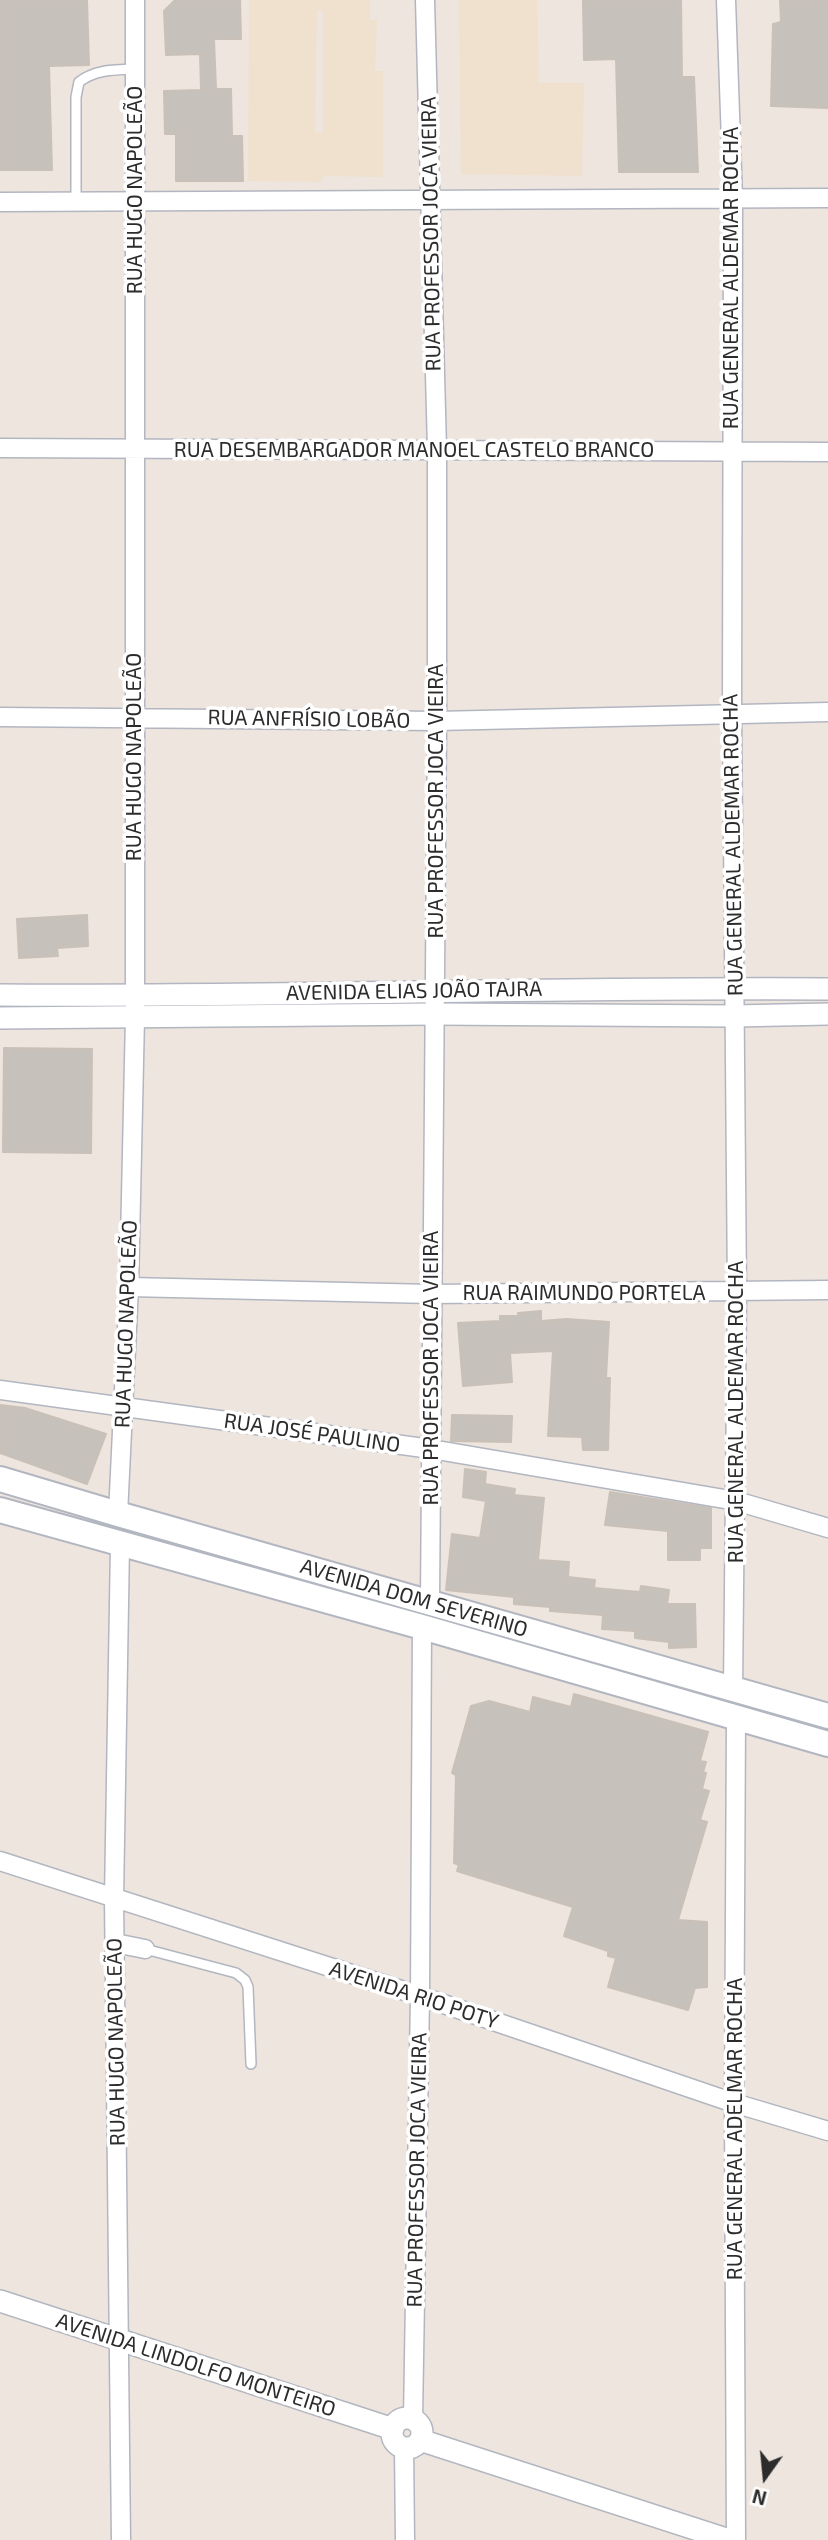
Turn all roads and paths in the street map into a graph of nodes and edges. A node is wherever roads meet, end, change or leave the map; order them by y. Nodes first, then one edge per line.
1 (135, 0) edge
2 (425, 0) edge
3 (726, 0) edge
4 (135, 69) junction
5 (733, 198) junction
6 (828, 198) edge
7 (135, 201) junction
8 (429, 201) junction
9 (0, 202) edge
10 (76, 202) junction
11 (0, 448) edge
12 (134, 448) junction
13 (437, 449) junction
14 (828, 452) edge
15 (733, 453) junction
16 (828, 712) edge
17 (732, 715) junction
18 (133, 716) junction
19 (0, 717) edge
20 (437, 721) junction
21 (735, 988) junction
22 (828, 989) edge
23 (435, 990) junction
24 (0, 995) edge
25 (135, 1007) junction
26 (434, 1014) junction
27 (828, 1014) edge
28 (735, 1016) junction
29 (0, 1018) edge
30 (129, 1287) junction
31 (828, 1290) edge
32 (737, 1292) junction
33 (432, 1294) junction
34 (0, 1390) edge
35 (123, 1407) junction
36 (431, 1449) junction
37 (0, 1479) edge
38 (736, 1501) junction
39 (0, 1510) edge
40 (118, 1514) junction
41 (828, 1528) edge
42 (121, 1544) junction
43 (430, 1601) junction
44 (422, 1627) junction
45 (733, 1689) junction
46 (828, 1716) edge
47 (736, 1718) junction
48 (828, 1744) edge
49 (0, 1861) edge
50 (114, 1898) junction
51 (115, 1944) junction
52 (145, 1949) joint
53 (421, 1996) junction
54 (251, 2064) dead end
55 (734, 2103) junction
56 (828, 2131) edge
57 (0, 2301) edge
58 (120, 2339) junction
59 (413, 2419) junction
60 (393, 2429) junction
61 (412, 2444) junction
62 (121, 2540) edge
63 (405, 2540) edge
64 (729, 2540) edge
65 (736, 2540) edge

1 - 4 street, RUA HUGO NAPOLEÃO
2 - 8 street, RUA PROFESSOR JOCA VIEIRA
3 - 5 street, RUA GENERAL ALDEMAR ROCHA
4 - 7 street, RUA HUGO NAPOLEÃO
4 - 10 lane
5 - 6 street
5 - 8 street
5 - 15 street, RUA GENERAL ALDEMAR ROCHA
7 - 8 street
7 - 10 street
7 - 12 street, RUA HUGO NAPOLEÃO
8 - 13 street, RUA PROFESSOR JOCA VIEIRA
9 - 10 street
11 - 12 street, RUA DESEMBARGADOR MANOEL CASTELO BRANCO
12 - 13 street, RUA DESEMBARGADOR MANOEL CASTELO BRANCO
12 - 18 street, RUA HUGO NAPOLEÃO
13 - 15 street, RUA DESEMBARGADOR MANOEL CASTELO BRANCO
13 - 20 street, RUA PROFESSOR JOCA VIEIRA
14 - 15 street, RUA DESEMBARGADOR MANOEL CASTELO BRANCO
15 - 17 street, RUA GENERAL ALDEMAR ROCHA
16 - 17 street, RUA ANFRÍSIO LOBÃO
17 - 20 street, RUA ANFRÍSIO LOBÃO
17 - 21 street, RUA GENERAL ALDEMAR ROCHA
18 - 19 street, RUA ANFRÍSIO LOBÃO
18 - 20 street, RUA ANFRÍSIO LOBÃO
18 - 25 street, RUA HUGO NAPOLEÃO
20 - 23 street, RUA PROFESSOR JOCA VIEIRA
21 - 22 street, AVENIDA ELIAS JOÃO TAJRA
21 - 23 street, AVENIDA ELIAS JOÃO TAJRA
21 - 28 street, RUA GENERAL ALDEMAR ROCHA
23 - 25 street, AVENIDA ELIAS JOÃO TAJRA
23 - 26 street, RUA PROFESSOR JOCA VIEIRA
24 - 25 street, AVENIDA ELIAS JOÃO TAJRA
25 - 26 street, AVENIDA ELIAS JOÃO TAJRA
25 - 29 street, AVENIDA ELIAS JOÃO TAJRA
25 - 30 street, RUA HUGO NAPOLEÃO
26 - 28 street, AVENIDA ELIAS JOÃO TAJRA
26 - 33 street, RUA PROFESSOR JOCA VIEIRA
27 - 28 street, AVENIDA ELIAS JOÃO TAJRA
28 - 32 street, RUA GENERAL ALDEMAR ROCHA
30 - 33 street, RUA RAIMUNDO PORTELA
30 - 35 street, RUA HUGO NAPOLEÃO
31 - 32 street, RUA RAIMUNDO PORTELA
32 - 33 street, RUA RAIMUNDO PORTELA
32 - 38 street, RUA GENERAL ALDEMAR ROCHA
33 - 36 street, RUA PROFESSOR JOCA VIEIRA
34 - 35 street, RUA JOSÉ PAULINO
35 - 36 street, RUA JOSÉ PAULINO
35 - 40 street, RUA HUGO NAPOLEÃO
36 - 38 street, RUA JOSÉ PAULINO
36 - 43 street, RUA PROFESSOR JOCA VIEIRA
37 - 40 main road, AVENIDA DOM SEVERINO
38 - 41 street, RUA JOSÉ PAULINO
38 - 45 street, RUA GENERAL ALDEMAR ROCHA
39 - 42 main road, AVENIDA DOM SEVERINO
40 - 43 main road, AVENIDA DOM SEVERINO
42 - 44 main road, AVENIDA DOM SEVERINO
42 - 50 street, RUA HUGO NAPOLEÃO
43 - 45 main road, AVENIDA DOM SEVERINO
44 - 47 main road, AVENIDA DOM SEVERINO
44 - 53 street, RUA PROFESSOR JOCA VIEIRA
45 - 46 main road, AVENIDA DOM SEVERINO
47 - 48 main road, AVENIDA DOM SEVERINO
47 - 55 street, RUA GENERAL ADELMAR ROCHA
49 - 50 street, AVENIDA RIO POTY
50 - 51 street, RUA HUGO NAPOLEÃO
50 - 53 street, AVENIDA RIO POTY
51 - 52 street
51 - 58 street, RUA HUGO NAPOLEÃO
52 - 54 lane
53 - 55 street, AVENIDA RIO POTY
53 - 59 street, RUA PROFESSOR JOCA VIEIRA
55 - 56 street, AVENIDA RIO POTY
55 - 65 street, RUA GENERAL ADELMAR ROCHA
57 - 58 street, AVENIDA LINDOLFO MONTEIRO
58 - 60 street, AVENIDA LINDOLFO MONTEIRO
58 - 62 street, RUA HUGO NAPOLEÃO
59 - 60 street
59 - 61 street
60 - 61 street
61 - 63 street
61 - 64 street

